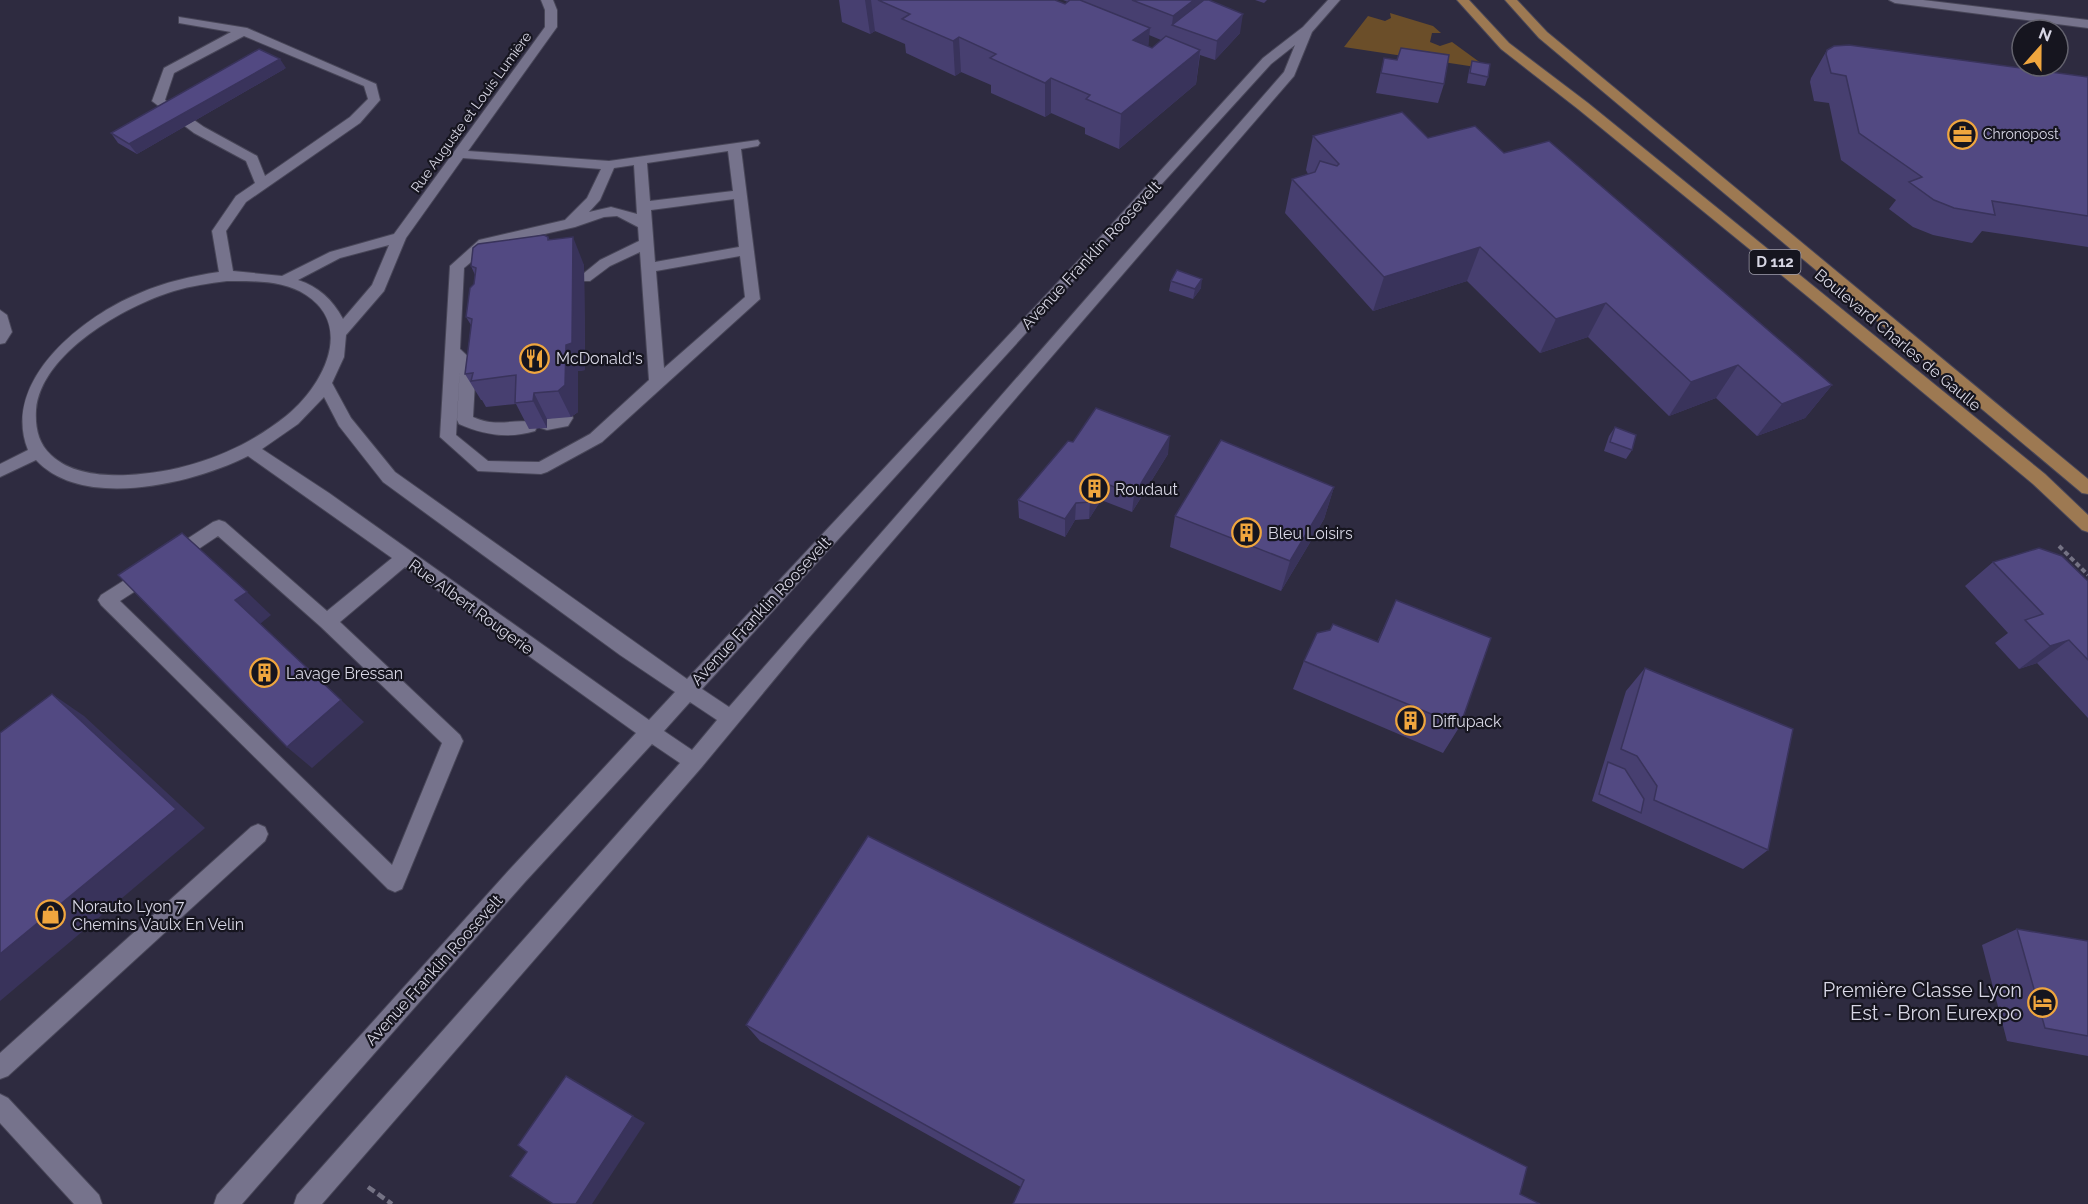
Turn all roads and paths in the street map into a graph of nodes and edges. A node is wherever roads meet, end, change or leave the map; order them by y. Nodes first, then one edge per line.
1 (547, 0) edge
2 (1334, 0) edge
3 (1463, 0) edge
4 (1511, 0) edge
5 (1895, 0) edge
6 (183, 20) dead end
7 (2088, 24) edge
8 (1307, 30) junction
9 (243, 31) junction
10 (753, 143) dead end
11 (734, 146) junction
12 (458, 154) junction
13 (640, 160) junction
14 (609, 165) junction
15 (262, 184) junction
16 (741, 194) junction
17 (644, 206) junction
18 (570, 223) junction
19 (645, 225) junction
20 (399, 237) junction
21 (646, 243) junction
22 (748, 250) junction
23 (648, 268) junction
24 (227, 276) junction
25 (585, 278) dead end
26 (285, 280) junction
27 (0, 315) edge
28 (339, 333) junction
29 (0, 339) edge
30 (452, 351) junction
31 (657, 382) junction
32 (324, 384) junction
33 (565, 418) edge
34 (547, 424) edge
35 (530, 427) edge
36 (250, 449) junction
37 (38, 452) junction
38 (0, 471) edge
39 (2088, 488) edge
40 (2088, 525) edge
41 (404, 558) junction
42 (327, 622) junction
43 (688, 690) junction
44 (731, 718) junction
45 (652, 732) junction
46 (694, 762) junction
47 (258, 834) dead end
48 (0, 1068) edge
49 (0, 1106) edge
50 (90, 1204) edge
51 (226, 1204) edge
52 (306, 1204) edge

1 - 12 street, Rue Auguste et Louis Lumière
2 - 8 street, Avenue Franklin Roosevelt
3 - 40 main road, Boulevard Charles de Gaulle / D 112
4 - 39 main road, Boulevard Charles de Gaulle / D 112
5 - 7 street
6 - 9 street
8 - 43 street, Avenue Franklin Roosevelt
8 - 44 street, Avenue Franklin Roosevelt
9 - 15 street
9 - 15 street
10 - 11 street
11 - 13 street
11 - 16 street
12 - 14 street
12 - 20 street, Rue Auguste et Louis Lumière
13 - 14 street
13 - 17 street
14 - 18 street
15 - 24 street
16 - 17 street
16 - 22 street
17 - 19 street
18 - 19 street
18 - 30 street
19 - 21 street
20 - 26 street
20 - 28 street, Rue Auguste et Louis Lumière
21 - 23 street
21 - 25 street
22 - 23 street
22 - 31 street
23 - 31 street
24 - 26 street
24 - 37 street
26 - 28 street
27 - 29 street
28 - 32 street
30 - 31 street
30 - 35 street
32 - 36 street
32 - 43 street
33 - 34 street
36 - 37 street
36 - 41 street, Rue Albert Rougerie
37 - 38 street
41 - 42 street
41 - 45 street, Rue Albert Rougerie
42 - 42 street
43 - 44 street
43 - 45 street, Avenue Franklin Roosevelt
44 - 46 street, Avenue Franklin Roosevelt
45 - 46 street, Rue Albert Rougerie
45 - 51 street, Avenue Franklin Roosevelt
46 - 52 street, Avenue Franklin Roosevelt
47 - 48 street
49 - 50 street

